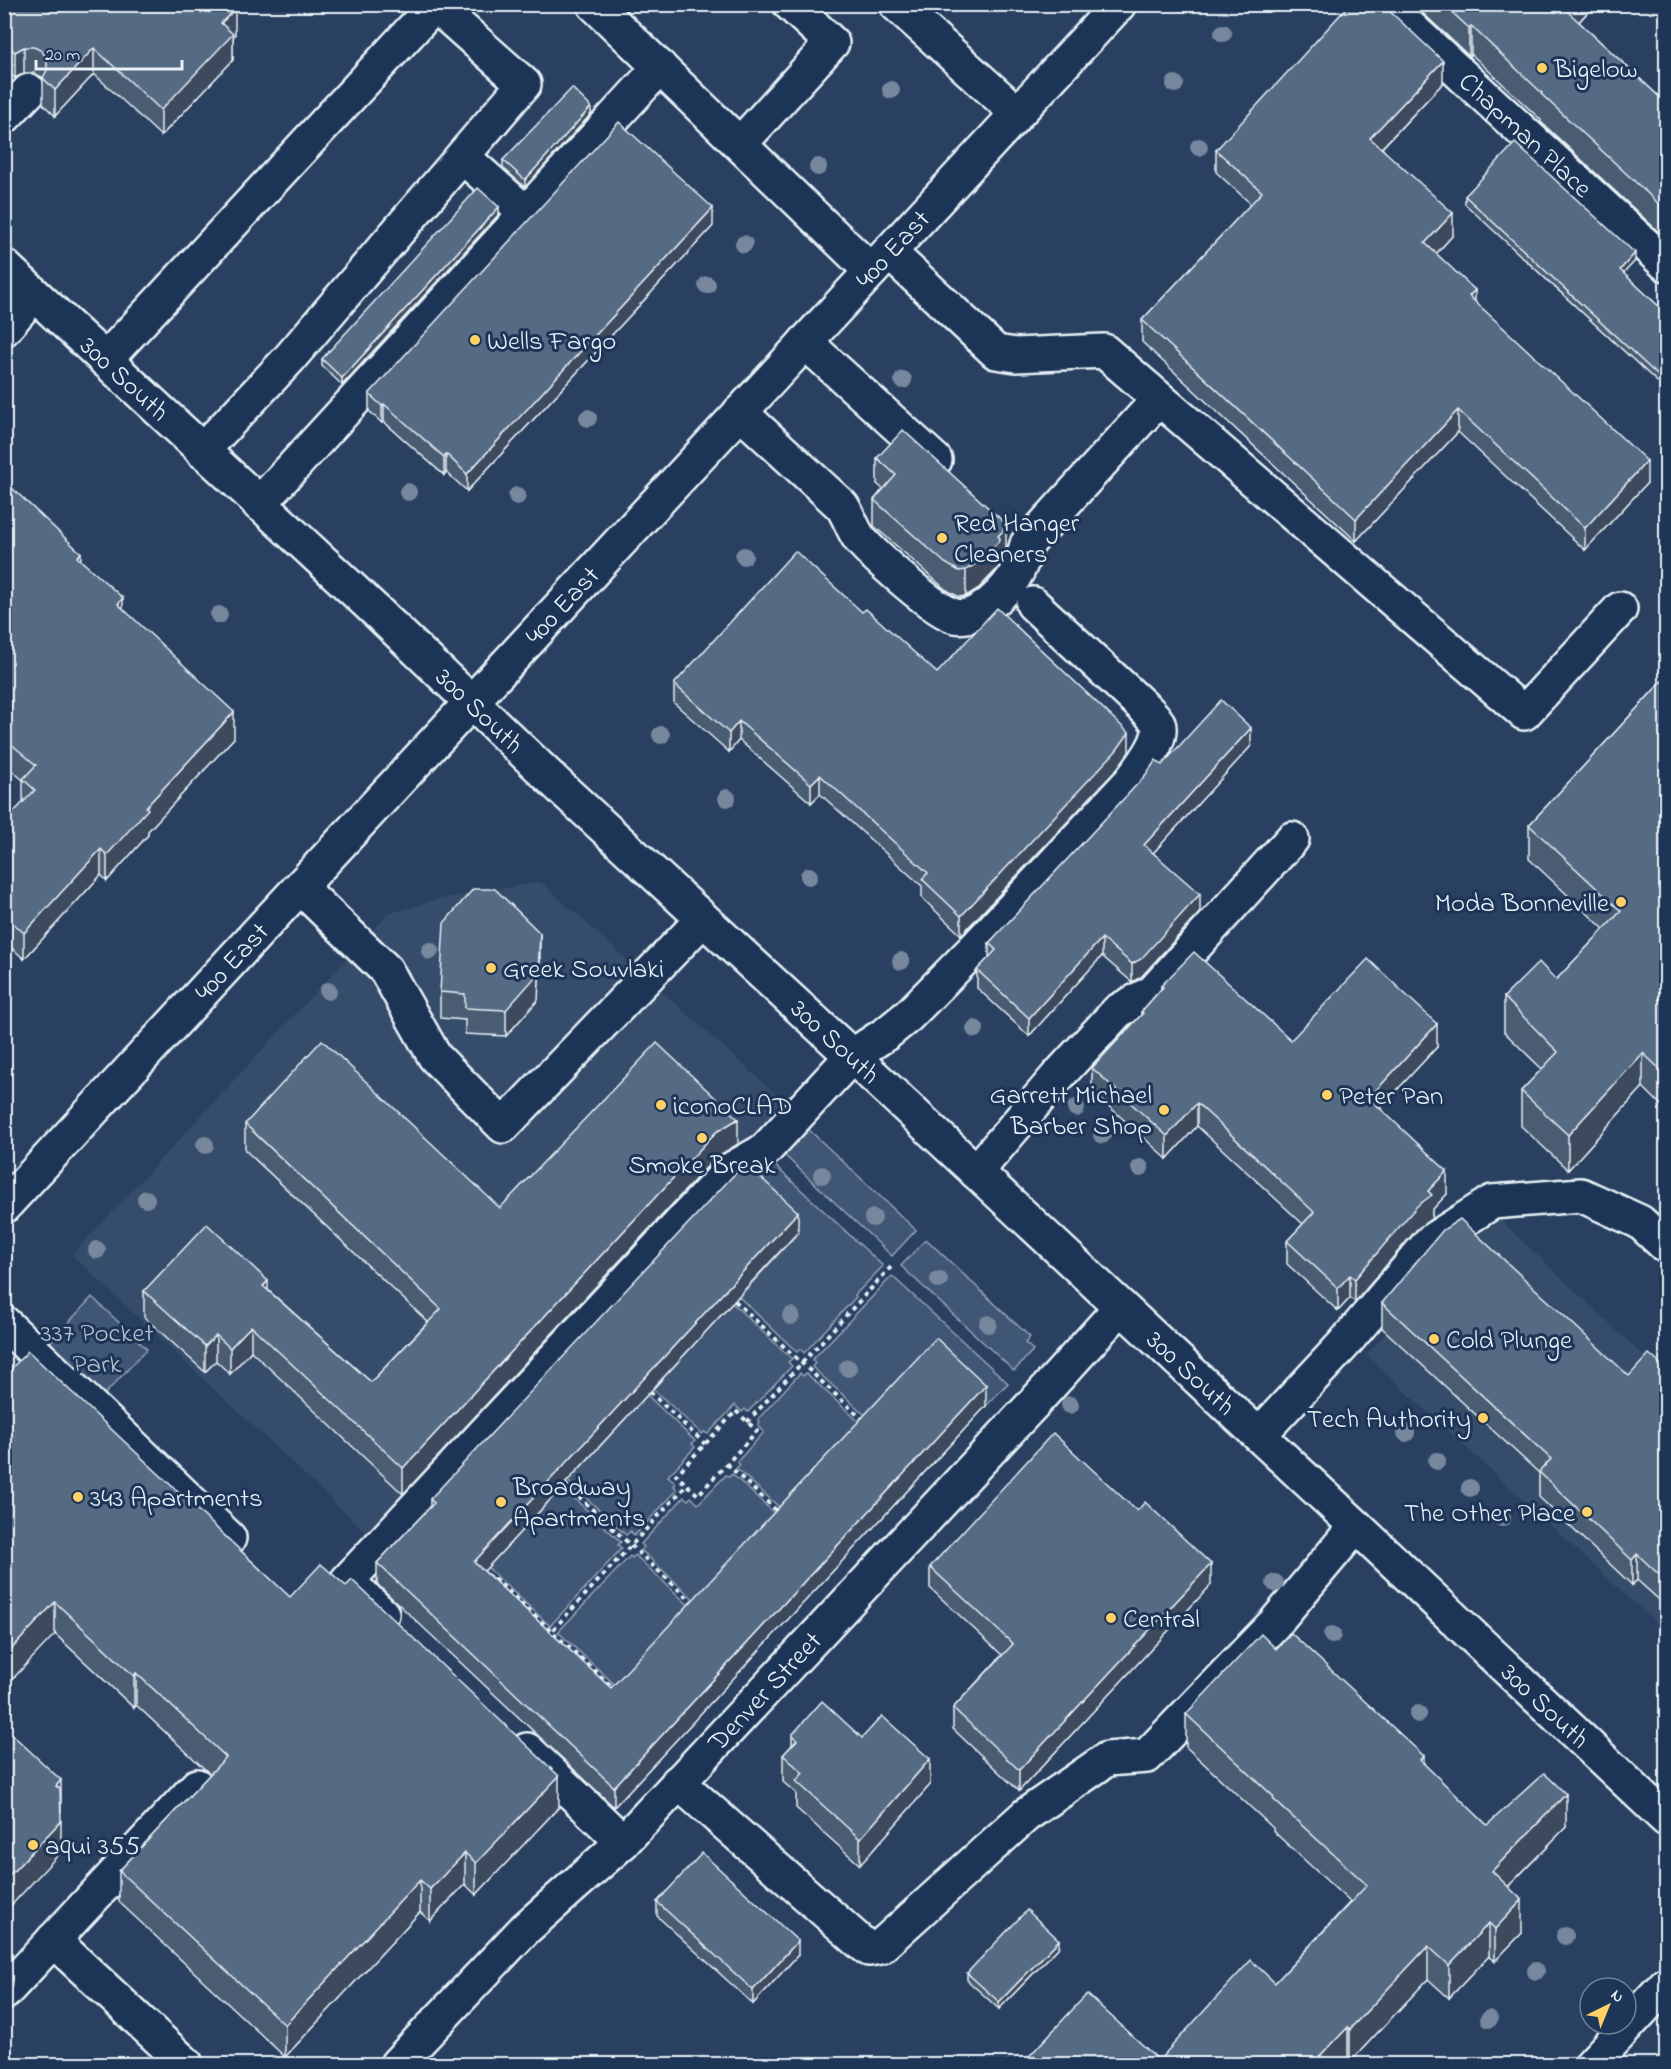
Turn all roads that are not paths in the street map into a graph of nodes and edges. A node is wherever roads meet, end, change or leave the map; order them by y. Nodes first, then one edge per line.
1 (594, 4) edge
2 (790, 4) edge
3 (896, 4) edge
4 (1119, 4) edge
5 (1385, 4) edge
6 (660, 67) junction
7 (28, 91) edge
8 (1017, 113) junction
9 (4, 117) edge
10 (740, 144) junction
11 (463, 157) junction
12 (526, 213) junction
13 (880, 261) junction
14 (1666, 264) edge
15 (4, 266) edge
16 (34, 294) junction
17 (4, 329) edge
18 (805, 342) junction
19 (105, 360) junction
20 (1159, 399) junction
21 (740, 412) junction
22 (202, 451) junction
23 (956, 480) edge
24 (259, 504) junction
25 (1033, 604) dead end
26 (1620, 609) dead end
27 (473, 702) junction
28 (1292, 839) dead end
29 (301, 888) junction
30 (703, 919) junction
31 (852, 1056) junction
32 (976, 1172) junction
33 (4, 1206) edge
34 (1666, 1246) edge
35 (1121, 1307) junction
36 (4, 1323) edge
37 (1259, 1435) junction
38 (1356, 1526) junction
39 (229, 1538) edge
40 (407, 1637) edge
41 (509, 1733) edge
42 (678, 1782) junction
43 (197, 1786) edge
44 (1666, 1819) edge
45 (623, 1842) junction
46 (53, 1940) junction
47 (1666, 1984) edge
48 (4, 1993) edge
49 (186, 2064) edge
50 (397, 2064) edge
51 (1592, 2064) edge

1 - 6 street
2 - 10 street
3 - 8 street
4 - 8 street, 400 East
5 - 14 street, Chapman Place
6 - 10 street
6 - 12 street
7 - 9 street
8 - 13 street, 400 East
10 - 13 street
11 - 12 street
11 - 19 street
11 - 22 street
12 - 24 street
13 - 18 street, 400 East
13 - 20 street
15 - 16 street, 300 South
16 - 17 street
16 - 19 street, 300 South
18 - 21 street, 400 East
18 - 23 street
19 - 22 street, 300 South
20 - 21 street
20 - 26 street
21 - 27 street, 400 East
22 - 24 street, 300 South
24 - 27 street, 300 South
25 - 31 street
27 - 29 street, 400 East
27 - 30 street, 300 South
28 - 32 street
29 - 30 street
29 - 33 street, 400 East
30 - 31 street, 300 South
31 - 32 street, 300 South
31 - 40 street
32 - 35 street, 300 South
34 - 37 street
35 - 37 street, 300 South
35 - 42 street, Denver Street
36 - 39 street
37 - 38 street, 300 South
38 - 42 street
38 - 44 street, 300 South
41 - 45 street
42 - 45 street, Denver Street
43 - 46 street
45 - 50 street, Denver Street
46 - 48 street
46 - 49 street
47 - 51 street

